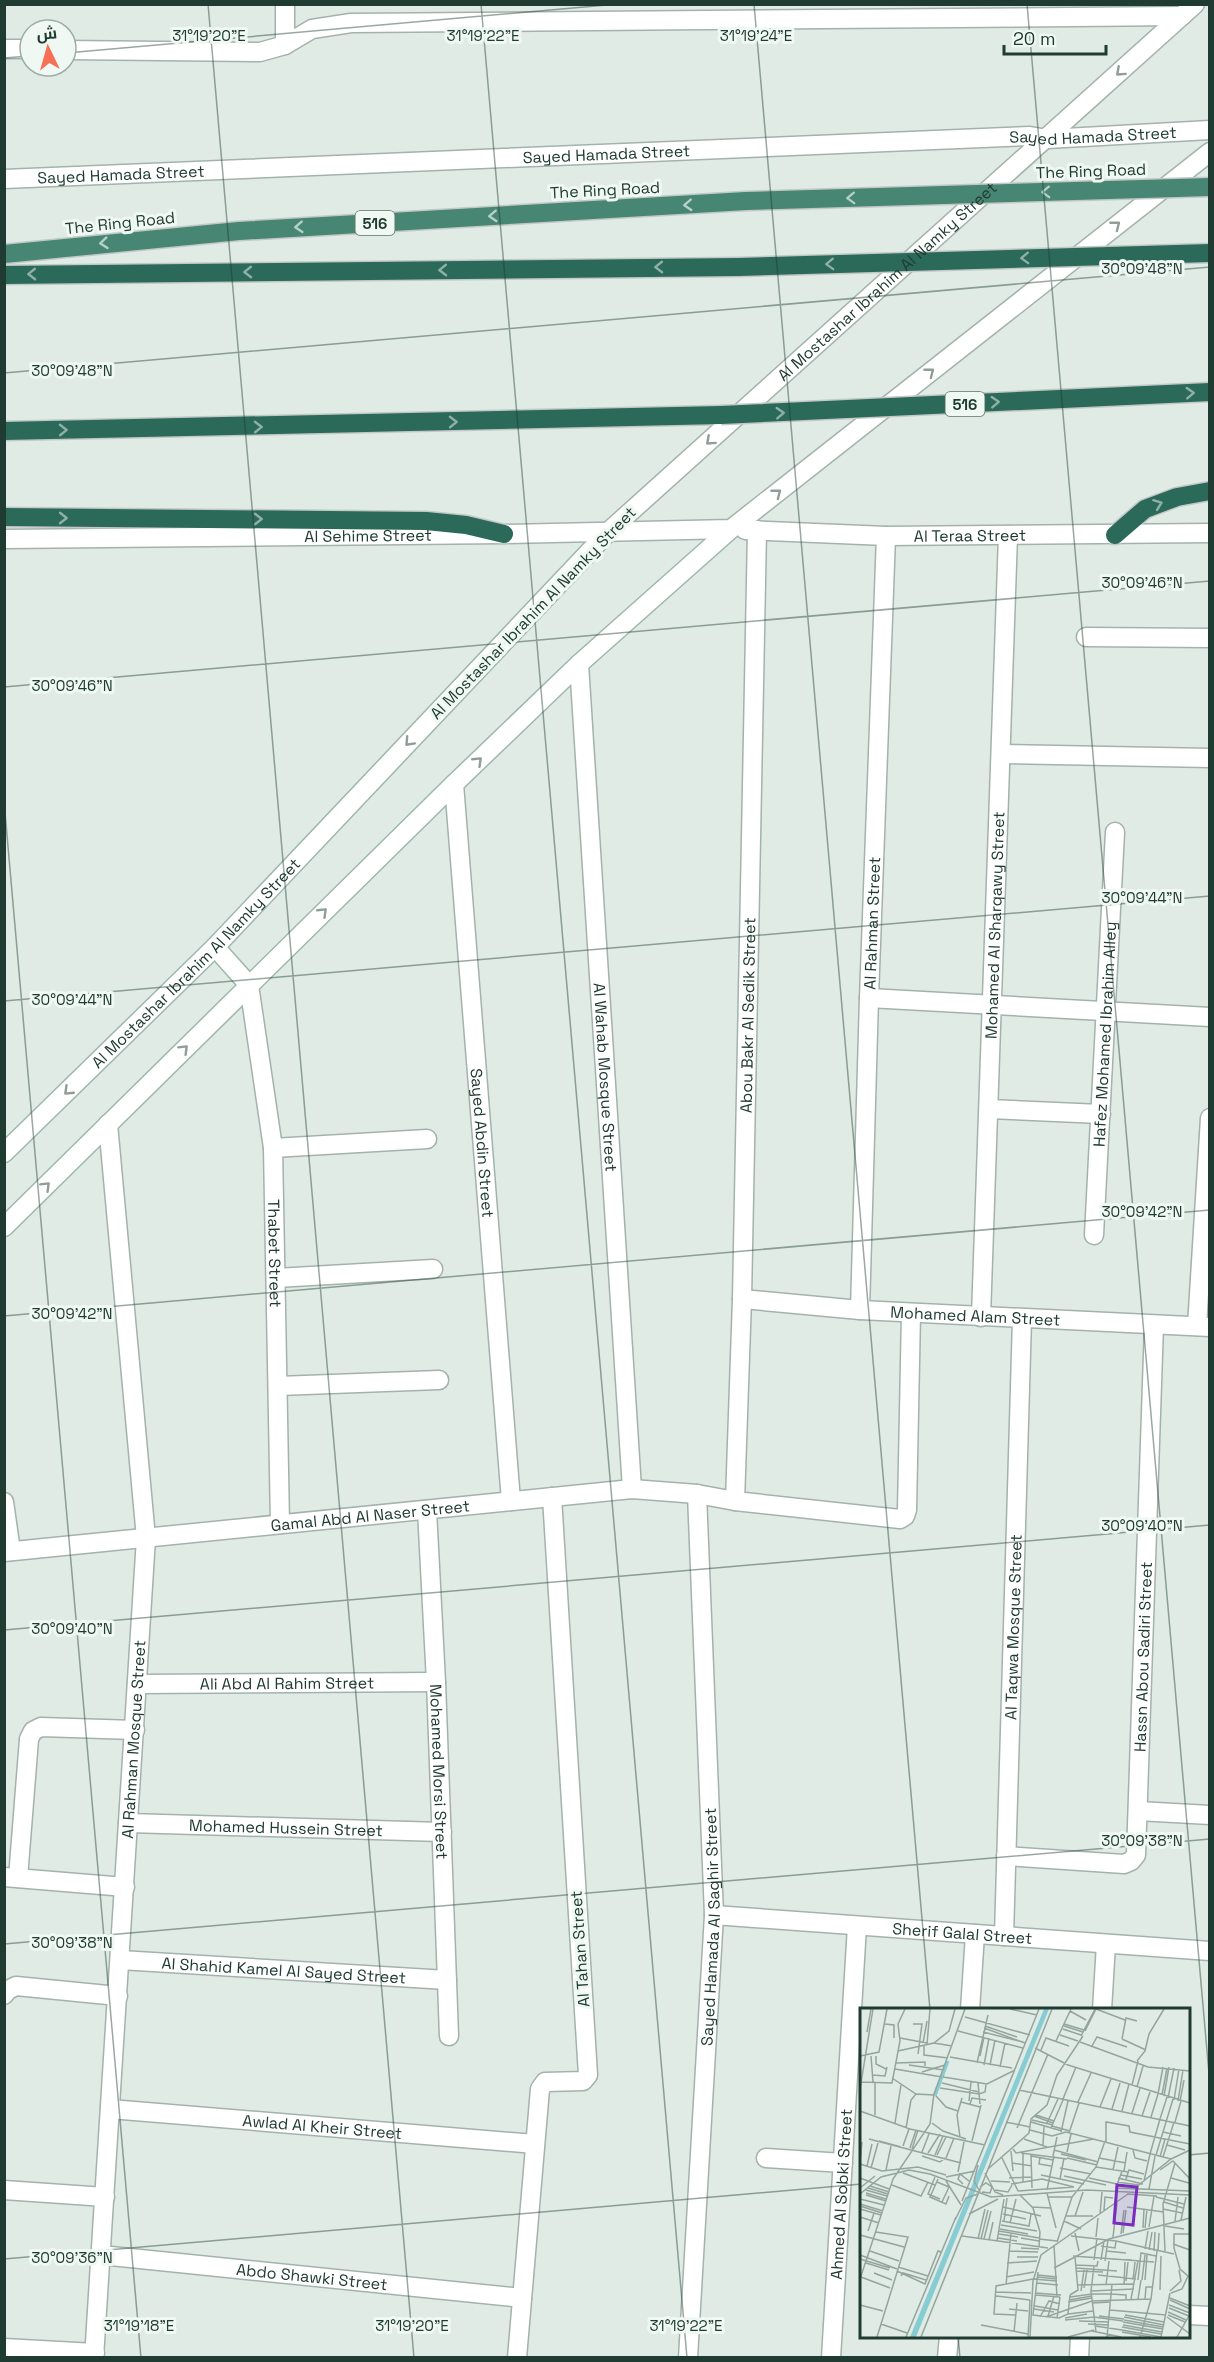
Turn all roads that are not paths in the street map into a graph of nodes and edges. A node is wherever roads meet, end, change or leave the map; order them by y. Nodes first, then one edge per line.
1 (285, 4) edge
2 (1188, 10) edge
3 (285, 45) junction
4 (78, 50) edge
5 (1209, 130) edge
6 (1047, 139) junction
7 (1209, 152) edge
8 (4, 179) edge
9 (1209, 187) edge
10 (1209, 253) edge
11 (4, 254) edge
12 (4, 275) edge
13 (1209, 392) edge
14 (4, 431) edge
15 (1209, 491) edge
16 (4, 517) edge
17 (731, 529) junction
18 (757, 530) junction
19 (609, 531) junction
20 (1209, 533) edge
21 (504, 534) junction
22 (1008, 535) junction
23 (1115, 535) junction
24 (886, 536) junction
25 (4, 539) edge
26 (1086, 638) dead end
27 (1209, 638) edge
28 (579, 664) junction
29 (1001, 754) junction
30 (1209, 758) edge
31 (454, 784) junction
32 (1115, 832) dead end
33 (214, 947) junction
34 (249, 985) junction
35 (869, 998) junction
36 (992, 1005) junction
37 (1106, 1011) junction
38 (1209, 1017) edge
39 (989, 1109) junction
40 (1101, 1114) junction
41 (1209, 1118) edge
42 (108, 1124) junction
43 (427, 1139) dead end
44 (273, 1148) junction
45 (4, 1153) edge
46 (4, 1227) edge
47 (1094, 1235) dead end
48 (433, 1269) dead end
49 (276, 1278) junction
50 (742, 1299) junction
51 (860, 1310) junction
52 (911, 1313) junction
53 (981, 1317) junction
54 (1022, 1319) junction
55 (1154, 1325) junction
56 (1203, 1326) edge
57 (439, 1380) dead end
58 (278, 1386) junction
59 (632, 1489) junction
60 (697, 1494) junction
61 (552, 1497) junction
62 (511, 1501) junction
63 (735, 1501) junction
64 (4, 1502) edge
65 (427, 1510) junction
66 (280, 1524) junction
67 (146, 1538) junction
68 (8, 1552) edge
69 (436, 1682) junction
70 (137, 1683) junction
71 (135, 1730) junction
72 (1138, 1811) junction
73 (1209, 1815) edge
74 (128, 1823) junction
75 (441, 1832) junction
76 (1006, 1857) junction
77 (11, 1877) edge
78 (125, 1887) junction
79 (714, 1916) junction
80 (857, 1926) junction
81 (975, 1934) junction
82 (1004, 1936) junction
83 (1106, 1944) junction
84 (1209, 1952) edge
85 (120, 1960) junction
86 (447, 1980) junction
87 (4, 1995) edge
88 (118, 1996) junction
89 (970, 2008) edge
90 (1102, 2008) edge
91 (449, 2036) dead end
92 (110, 2109) junction
93 (535, 2144) junction
94 (766, 2158) dead end
95 (843, 2163) junction
96 (4, 2190) edge
97 (105, 2197) junction
98 (101, 2255) junction
99 (522, 2298) junction
100 (1190, 2315) edge
101 (1209, 2316) edge
102 (949, 2338) edge
103 (1080, 2338) edge
104 (4, 2348) edge
105 (95, 2355) edge
106 (517, 2358) edge
107 (688, 2358) edge
108 (831, 2358) edge
109 (947, 2358) edge
110 (1079, 2358) edge

1 - 3 street
2 - 3 street
2 -> 6 street, Al Mostashar Ibrahim Al Namky Street
3 - 4 street
5 - 6 street, Sayed Hamada Street
6 - 8 street, Sayed Hamada Street
6 -> 19 street, Al Mostashar Ibrahim Al Namky Street
17 -> 7 street
9 -> 11 highway, The Ring Road / 516, bridge
10 -> 12 highway, bridge
14 -> 13 highway, 516, bridge
23 -> 15 highway
16 -> 21 highway
17 - 18 street, Al Teraa Street
17 - 19 street, Al Sehime Street
17 - 28 street
18 - 24 street, Al Teraa Street
18 - 50 street, Abou Bakr Al Sedik Street
19 - 21 street, Al Sehime Street
19 -> 33 street, Al Mostashar Ibrahim Al Namky Street
20 - 23 street, Al Teraa Street
21 - 25 street, Al Sehime Street
22 - 23 street, Al Teraa Street
22 - 24 street, Al Teraa Street
22 - 29 street, Mohamed Al Sharqawy Street
24 - 35 street, Al Rahman Street
26 - 27 street
31 -> 28 street
28 - 59 street, Al Wahab Mosque Street
29 - 30 street
29 - 36 street, Mohamed Al Sharqawy Street
34 -> 31 street
31 - 62 street, Sayed Abdin Street
32 - 37 street, Hafez Mohamed Ibrahim Alley
33 - 34 street
33 -> 45 street, Al Mostashar Ibrahim Al Namky Street
42 -> 34 street
34 - 44 street, Thabet Street
35 - 36 street
35 - 51 street, Al Rahman Street
36 - 37 street
36 - 39 street, Mohamed Al Sharqawy Street
37 - 38 street
37 - 40 street, Hafez Mohamed Ibrahim Alley
39 - 40 street
39 - 53 street, Mohamed Al Sharqawy Street
40 - 47 street, Hafez Mohamed Ibrahim Alley
41 - 56 street
46 -> 42 street
42 - 67 street, Al Rahman Mosque Street
43 - 44 street
44 - 49 street, Thabet Street
48 - 49 street
49 - 58 street, Thabet Street
50 - 51 street, Mohamed Alam Street
50 - 63 street, Abou Bakr Al Sedik Street
51 - 52 street, Mohamed Alam Street
52 - 53 street, Mohamed Alam Street
52 - 63 street, Gamal Abd Al Naser Street
53 - 54 street, Mohamed Alam Street
54 - 55 street, Mohamed Alam Street
54 - 76 street, Al Taqwa Mosque Street
55 - 56 street, Mohamed Alam Street
55 - 72 street, Hassn Abou Sadiri Street
57 - 58 street
58 - 66 street, Thabet Street
59 - 60 street, Gamal Abd Al Naser Street
59 - 61 street, Gamal Abd Al Naser Street
60 - 63 street, Gamal Abd Al Naser Street
60 - 79 street, Sayed Hamada Al Saghir Street
61 - 62 street, Gamal Abd Al Naser Street
61 - 93 street, Al Tahan Street
62 - 65 street, Gamal Abd Al Naser Street
64 - 68 street
65 - 66 street, Gamal Abd Al Naser Street
65 - 69 street, Mohamed Morsi Street
66 - 67 street, Gamal Abd Al Naser Street
67 - 68 street, Gamal Abd Al Naser Street
67 - 70 street, Al Rahman Mosque Street
69 - 70 street, Ali Abd Al Rahim Street
69 - 75 street, Mohamed Morsi Street
70 - 71 street, Al Rahman Mosque Street
71 - 74 street, Al Rahman Mosque Street
71 - 77 street
72 - 73 street
72 - 76 street, Hassn Abou Sadiri Street
74 - 75 street, Mohamed Hussein Street
74 - 78 street, Al Rahman Mosque Street
75 - 86 street, Mohamed Morsi Street
76 - 82 street, Al Taqwa Mosque Street
77 - 78 street
78 - 85 street, Al Rahman Mosque Street
79 - 80 street, Sherif Galal Street
79 - 107 street, Sayed Hamada Al Saghir Street
80 - 81 street, Sherif Galal Street
80 - 95 street, Ahmed Al Sobki Street
81 - 82 street, Sherif Galal Street
81 - 89 street
82 - 83 street, Sherif Galal Street
83 - 84 street, Sherif Galal Street
83 - 90 street
85 - 86 street, Al Shahid Kamel Al Sayed Street
85 - 88 street, Al Rahman Mosque Street
86 - 91 street, Mohamed Morsi Street
87 - 88 street
88 - 92 street, Al Rahman Mosque Street
92 - 93 street, Awlad Al Kheir Street
92 - 97 street, Al Rahman Mosque Street
93 - 99 street, Al Tahan Street
94 - 95 street
95 - 108 street, Ahmed Al Sobki Street
96 - 97 street
97 - 98 street, Al Rahman Mosque Street
98 - 99 street, Abdo Shawki Street
98 - 105 street, Al Rahman Mosque Street
99 - 106 street, Al Tahan Street
100 - 101 street
102 - 109 street
103 - 110 street
104 - 105 street

